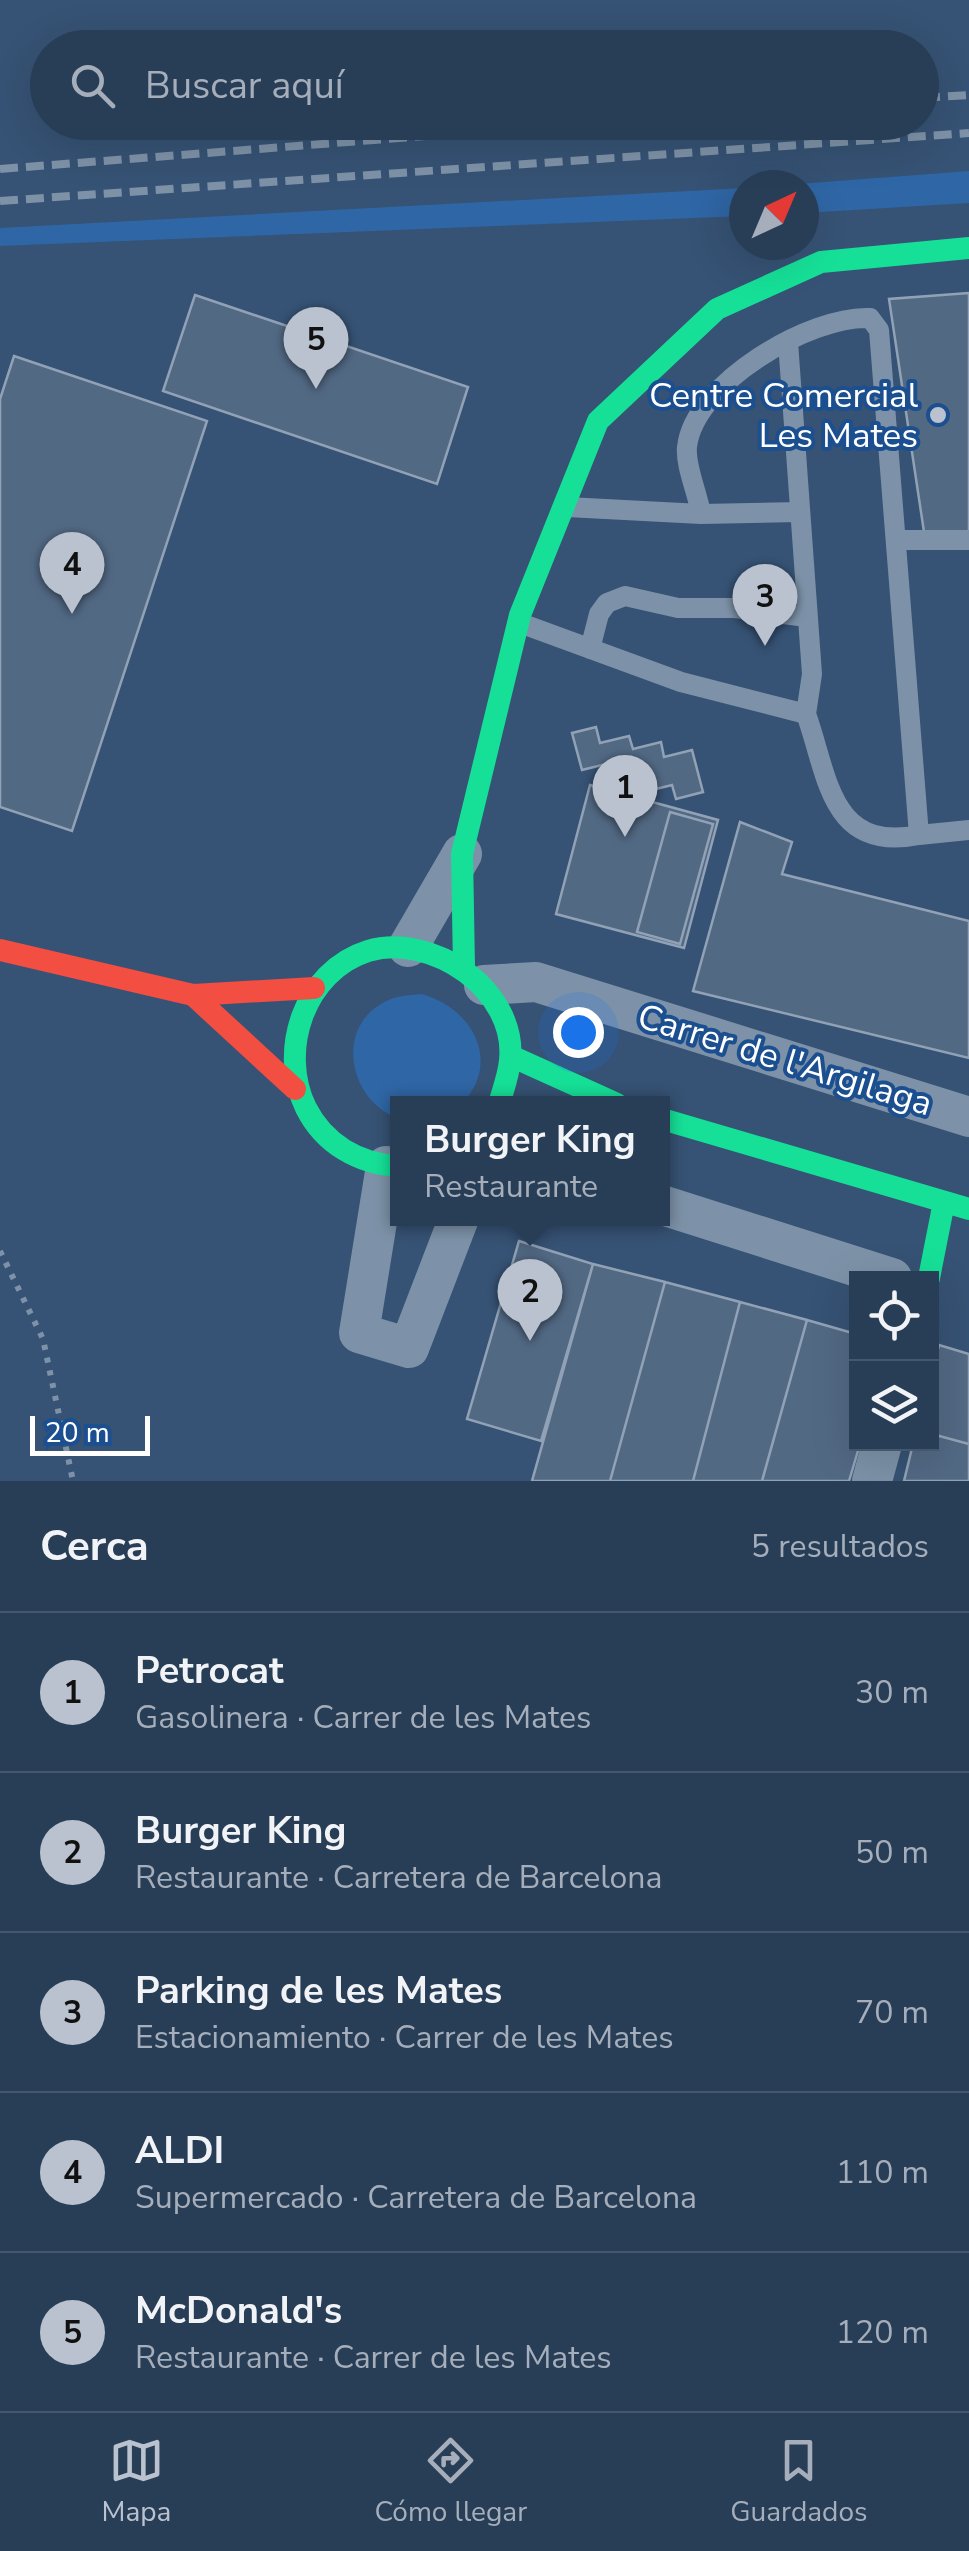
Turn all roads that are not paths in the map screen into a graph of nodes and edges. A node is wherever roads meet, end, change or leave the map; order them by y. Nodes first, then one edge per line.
1 (969, 248) edge
2 (788, 342) junction
3 (564, 506) junction
4 (800, 512) junction
5 (701, 514) junction
6 (898, 540) junction
7 (969, 540) edge
8 (807, 617) junction
9 (518, 622) junction
10 (590, 649) junction
11 (806, 714) junction
12 (969, 830) edge
13 (919, 835) junction
14 (462, 854) junction
15 (408, 947) junction
16 (0, 950) edge
17 (474, 976) junction
18 (314, 988) junction
19 (193, 995) junction
20 (511, 1056) junction
21 (295, 1089) junction
22 (502, 1096) edge
23 (600, 1096) edge
24 (969, 1117) edge
25 (670, 1121) edge
26 (390, 1165) edge
27 (390, 1176) edge
28 (944, 1202) junction
29 (670, 1208) edge
30 (969, 1209) edge
31 (456, 1226) edge
32 (870, 1271) edge
33 (930, 1271) edge
34 (880, 1451) edge
35 (872, 1481) edge

1 - 3 street
2 - 4 lane
2 - 5 lane
2 - 6 lane
3 - 5 lane
3 - 9 street
4 - 5 lane
4 - 8 lane
6 - 7 lane
6 - 13 lane
8 - 10 lane
8 - 11 lane
9 - 10 lane
9 - 14 street
10 - 11 lane
11 - 13 lane
12 - 13 lane
14 - 15 street
14 - 17 street
15 - 17 street
15 - 18 street
16 - 19 street
17 - 20 street
17 - 24 street, Carrer de l'Argilaga
18 - 19 street
18 - 21 street
19 - 21 street
20 - 22 street
20 - 23 street
21 - 26 street
25 - 28 street
27 - 31 street
28 - 30 street
28 - 33 street
29 - 32 street
34 - 35 street

